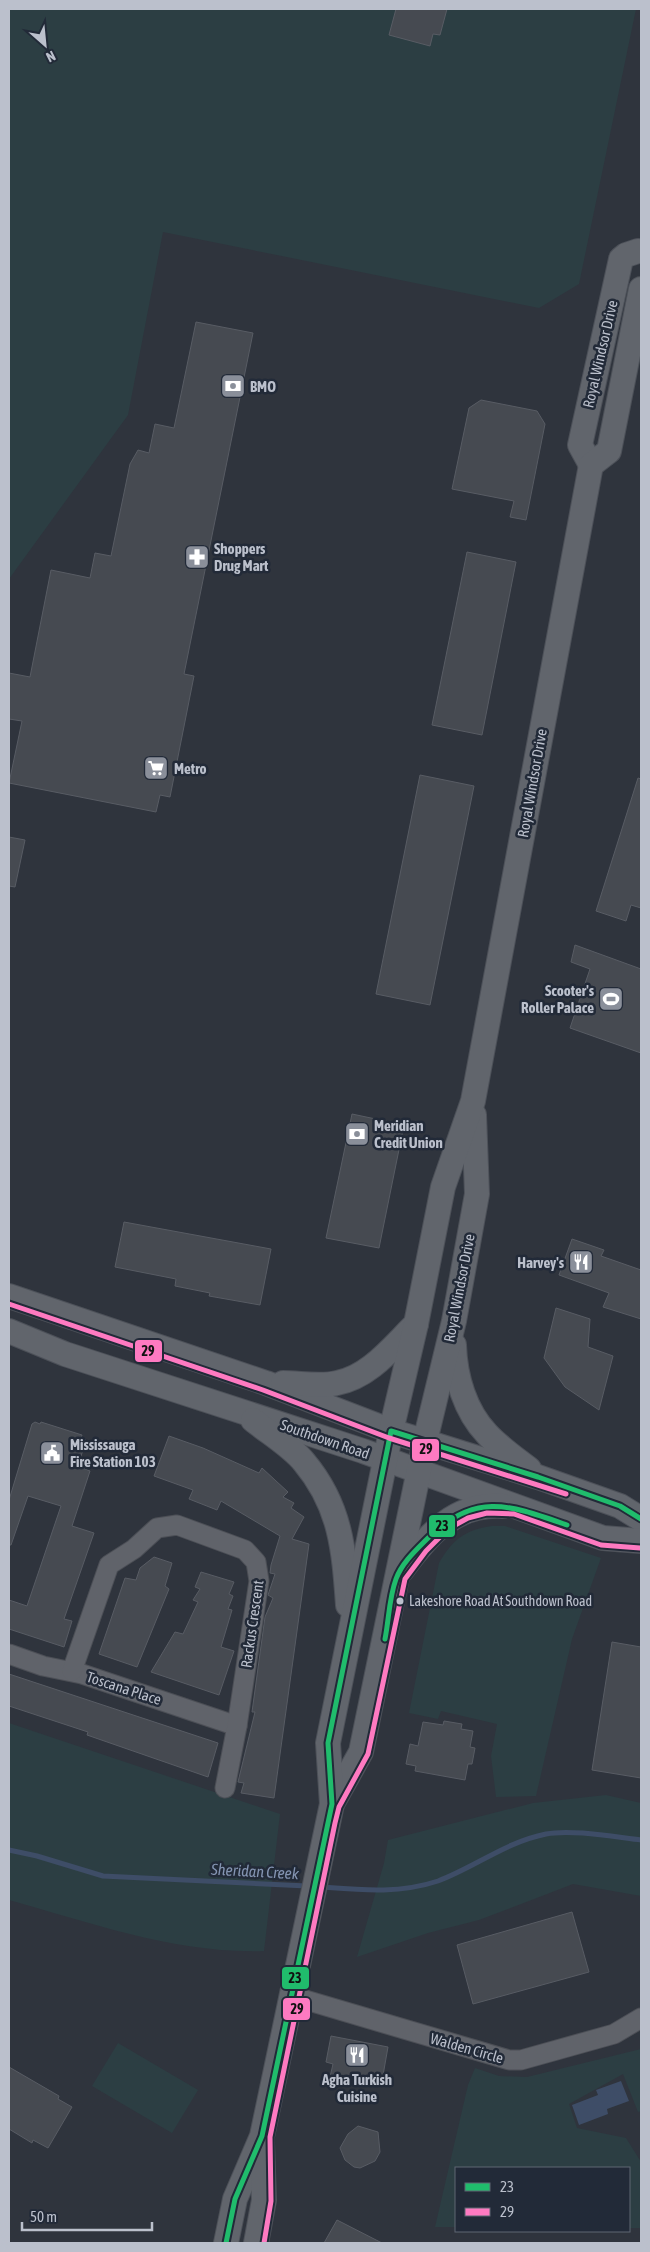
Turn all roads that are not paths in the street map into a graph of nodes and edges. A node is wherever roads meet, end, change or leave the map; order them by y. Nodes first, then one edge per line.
1 (640, 247) edge
2 (641, 289) edge
3 (591, 465) junction
4 (473, 1101) junction
5 (9, 1296) edge
6 (454, 1321) junction
7 (416, 1324) junction
8 (9, 1331) edge
9 (266, 1383) junction
10 (242, 1411) junction
11 (391, 1430) junction
12 (425, 1441) junction
13 (386, 1459) junction
14 (419, 1471) junction
15 (538, 1477) junction
16 (516, 1507) junction
17 (641, 1519) edge
18 (641, 1541) edge
19 (398, 1576) junction
20 (350, 1633) junction
21 (9, 1654) edge
22 (72, 1671) junction
23 (237, 1726) junction
24 (225, 1788) dead end
25 (332, 1804) junction
26 (292, 1996) junction
27 (641, 2018) edge
28 (262, 2136) junction
29 (226, 2243) edge
30 (256, 2243) edge

1 - 3 main road, Royal Windsor Drive
2 - 3 main road, Royal Windsor Drive
3 - 4 main road, Royal Windsor Drive
4 - 6 main road, Royal Windsor Drive
4 - 7 main road, Royal Windsor Drive
5 - 9 main road, Southdown Road
6 - 12 main road, Royal Windsor Drive
6 - 15 main road
7 - 9 main road
7 - 11 main road, Royal Windsor Drive
8 - 10 main road, Southdown Road
9 - 11 main road, Southdown Road
10 - 13 main road, Southdown Road
10 - 20 main road
11 - 12 main road, Southdown Road
11 - 13 main road, Royal Windsor Drive
12 - 14 main road, Royal Windsor Drive
12 - 15 main road, Southdown Road
13 - 14 main road, Southdown Road
13 - 20 main road, Royal Windsor Drive
14 - 16 main road, Southdown Road
14 - 19 main road, Royal Windsor Drive
15 - 17 main road, Southdown Road
16 - 18 main road, Southdown Road
16 - 19 main road
19 - 25 main road, Royal Windsor Drive
20 - 25 main road, Royal Windsor Drive
21 - 22 street, Toscana Place
22 - 23 street, Toscana Place
22 - 23 street, Rackus Crescent
23 - 24 street, Rackus Crescent
25 - 26 main road
26 - 27 street, Walden Circle
26 - 28 main road
28 - 29 main road
28 - 30 main road

